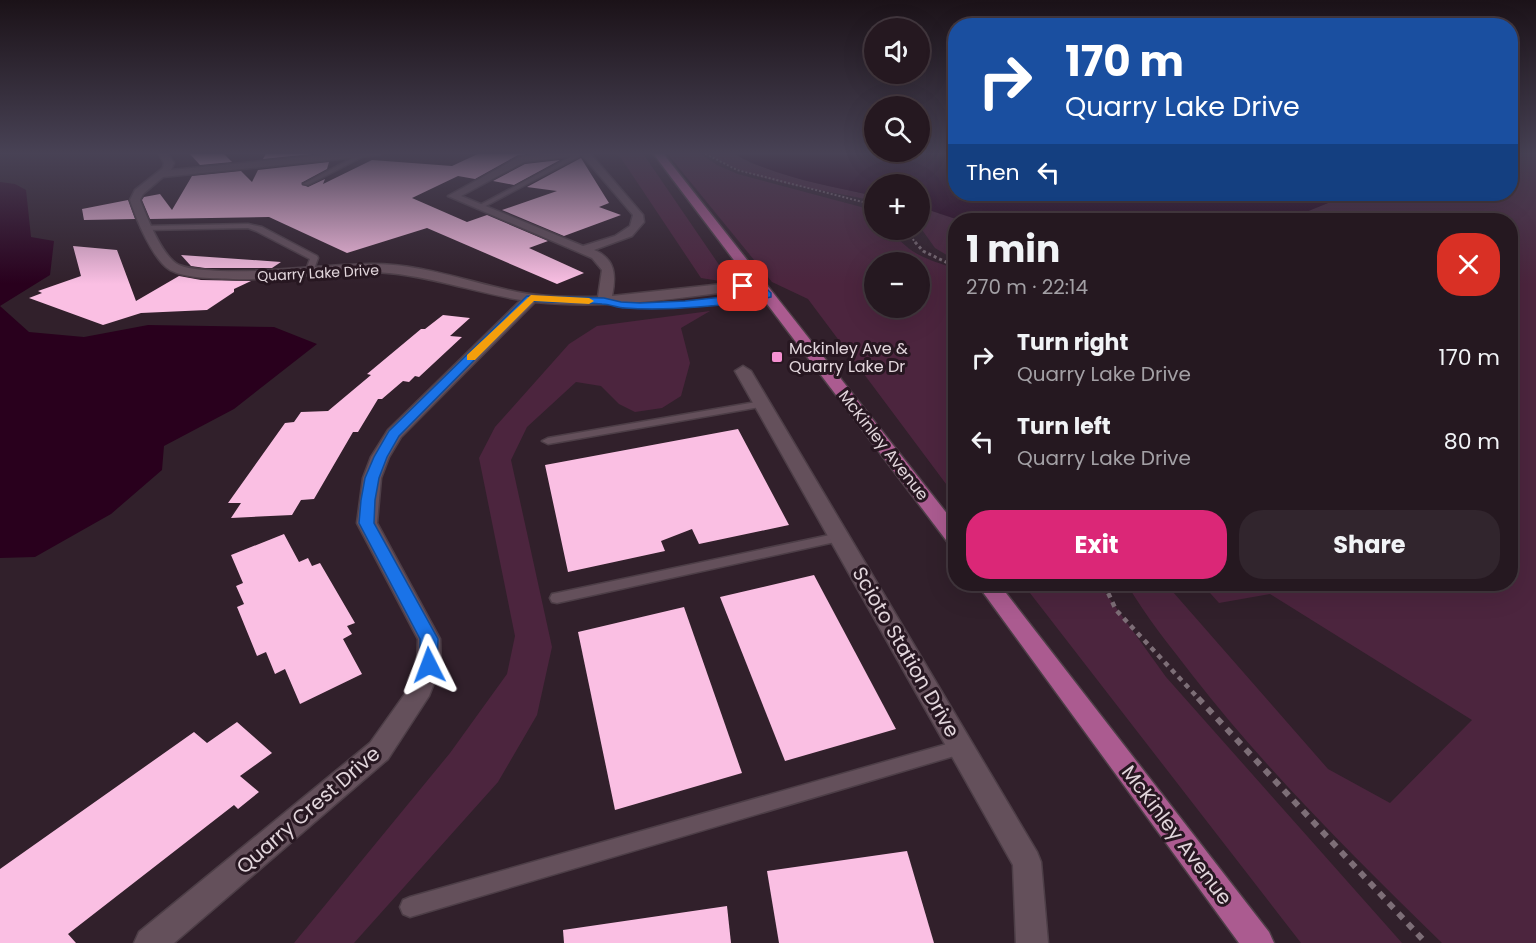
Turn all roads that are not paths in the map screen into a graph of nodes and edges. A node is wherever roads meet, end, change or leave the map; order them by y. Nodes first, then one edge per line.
1 (136, 196) edge
2 (453, 196) edge
3 (501, 196) edge
4 (620, 196) edge
5 (691, 196) edge
6 (480, 207) junction
7 (145, 228) junction
8 (584, 249) junction
9 (309, 273) junction
10 (763, 290) junction
11 (531, 298) junction
12 (604, 301) junction
13 (743, 371) dead end
14 (762, 404) junction
15 (548, 441) dead end
16 (948, 530) edge
17 (839, 537) junction
18 (993, 591) edge
19 (557, 598) dead end
20 (961, 747) junction
21 (410, 907) dead end
22 (150, 943) edge
23 (1032, 943) edge
24 (1258, 943) edge

1 - 7 street, Quarry Lake Drive
2 - 6 street
3 - 6 lane
4 - 8 street
5 - 10 main road, McKinley Avenue
6 - 8 street
7 - 9 street, Quarry Lake Drive
7 - 9 lane
8 - 12 street
9 - 11 street, Quarry Lake Drive
10 - 12 street, Quarry Lake Drive
10 - 16 main road, McKinley Avenue
11 - 12 street, Quarry Lake Drive
11 - 22 street, Quarry Crest Drive
13 - 14 street, Scioto Station Drive
14 - 15 lane
14 - 17 street, Scioto Station Drive
17 - 19 lane
17 - 20 street, Scioto Station Drive
18 - 24 main road, McKinley Avenue
20 - 21 lane
20 - 23 street, Scioto Station Drive

